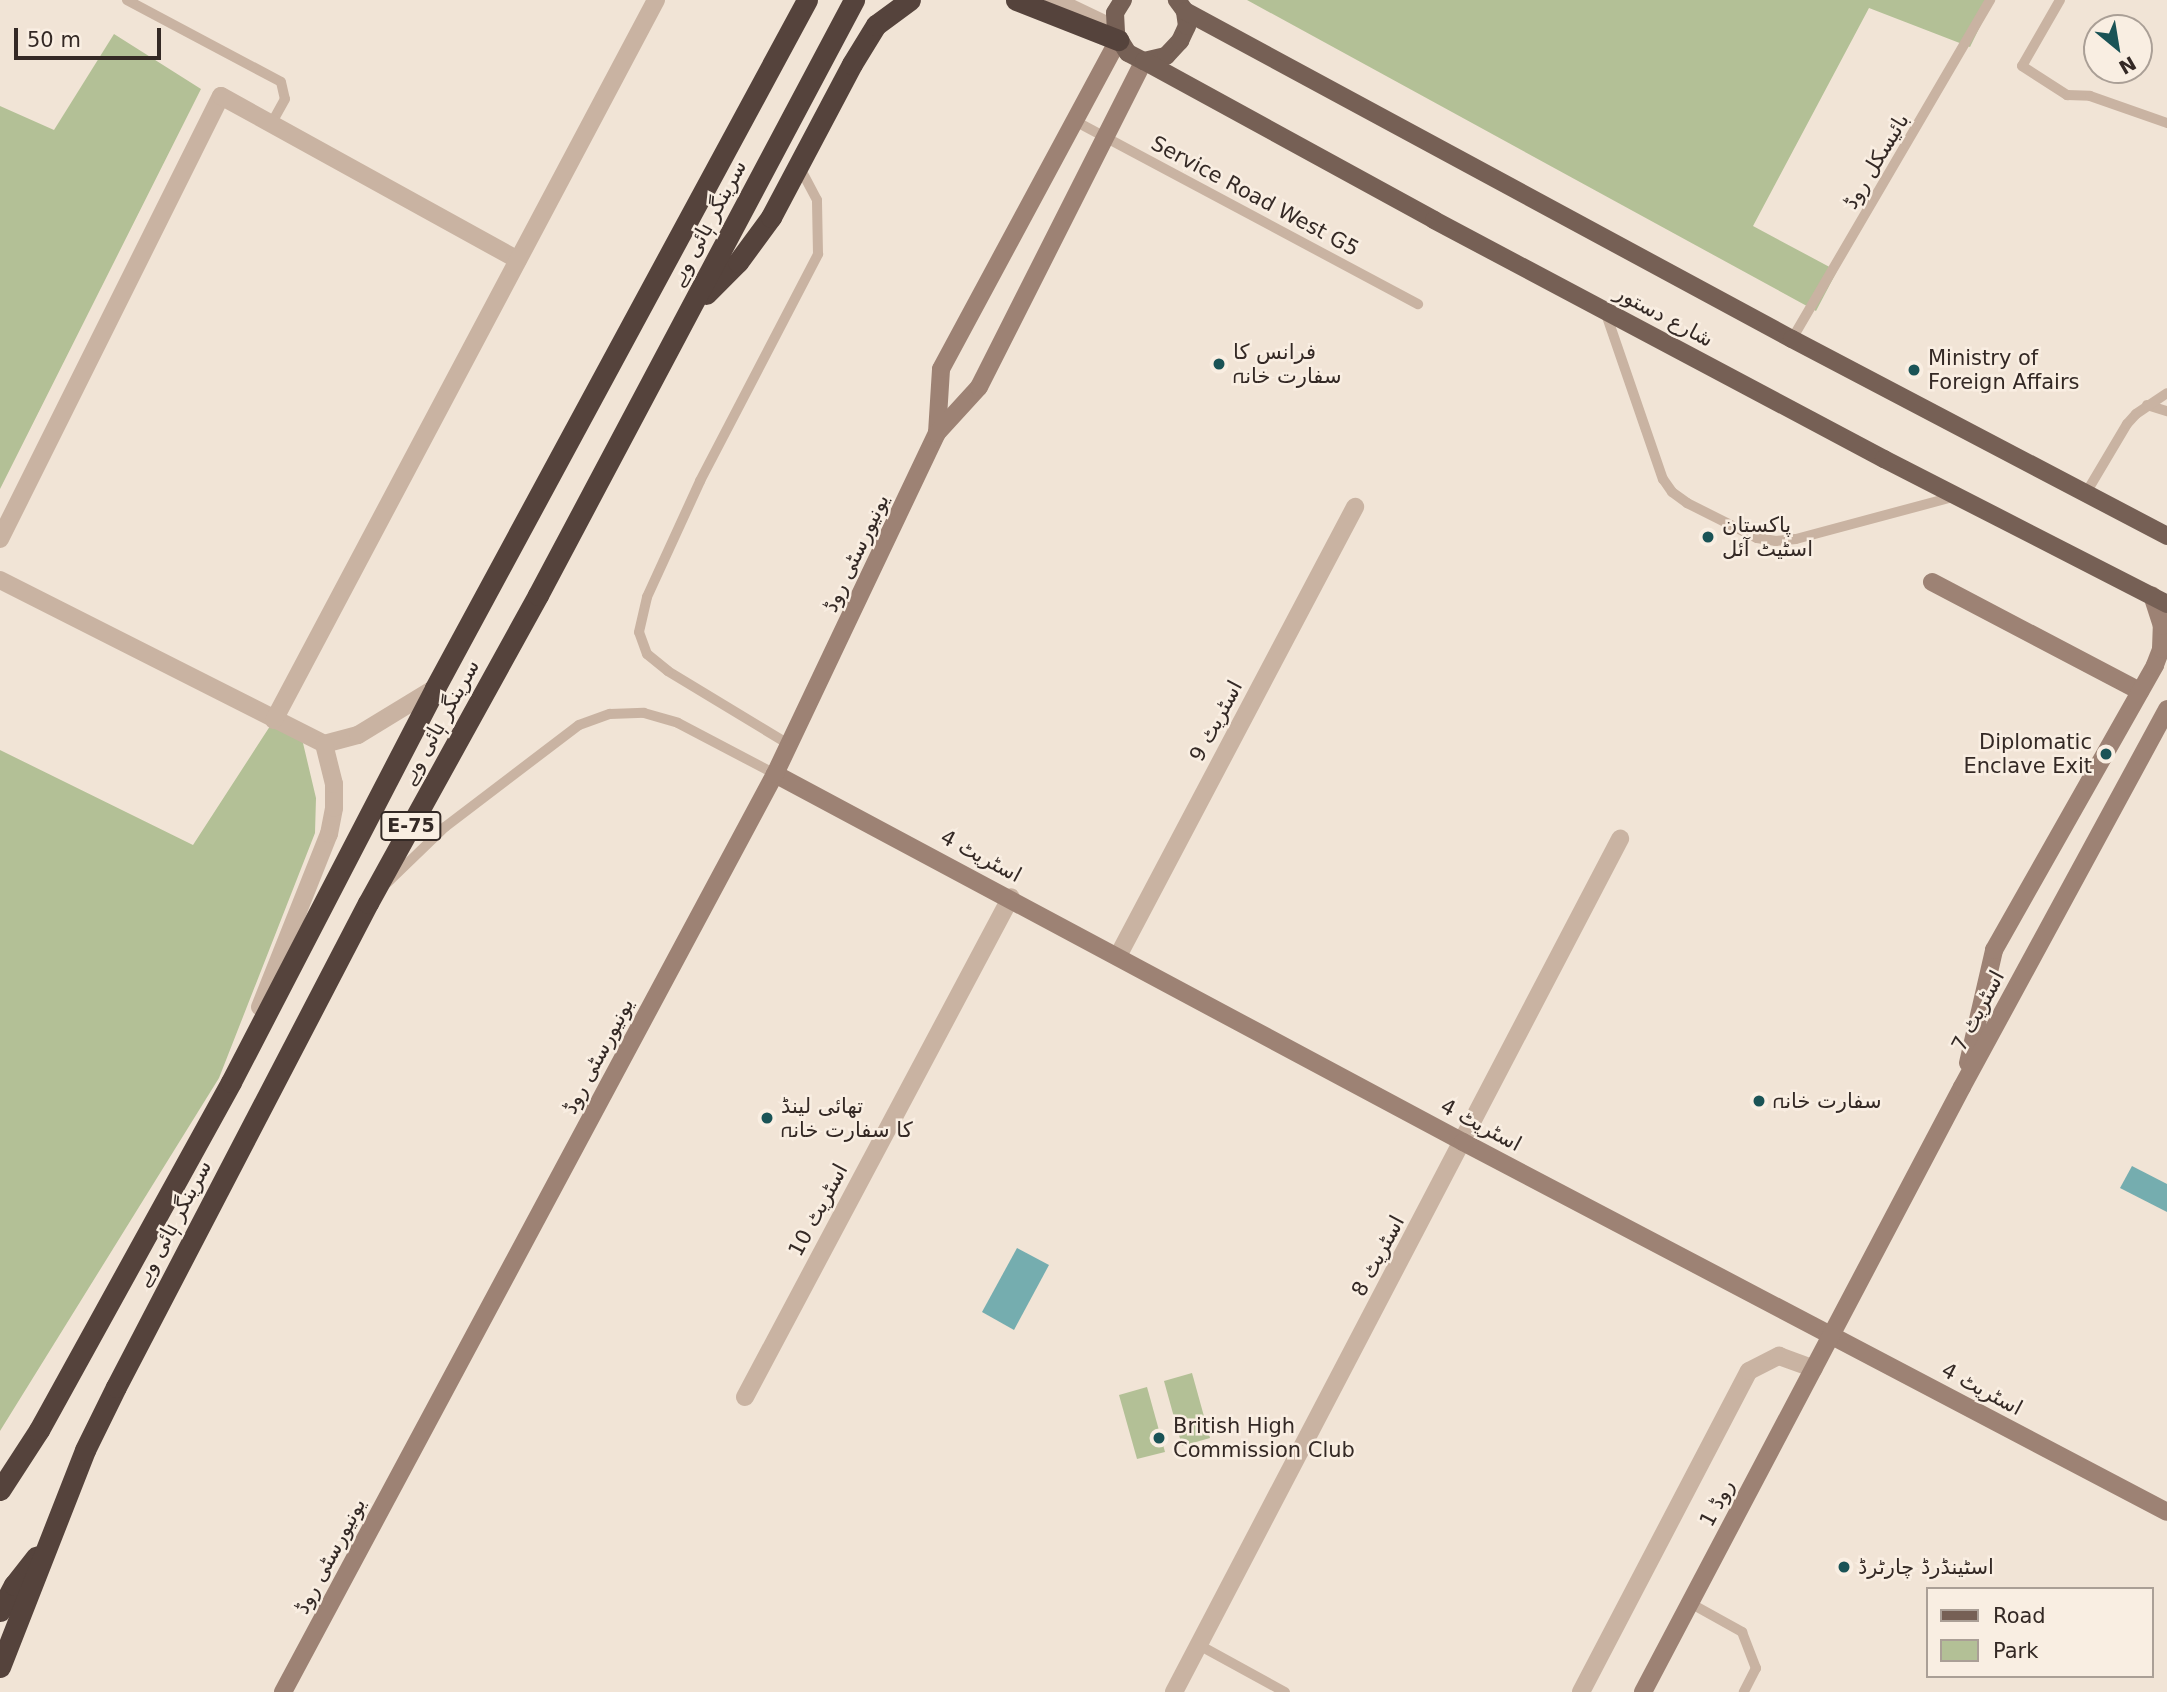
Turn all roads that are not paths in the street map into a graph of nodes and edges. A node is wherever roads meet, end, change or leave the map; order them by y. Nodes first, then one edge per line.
1 (127, 0) edge
2 (656, 0) edge
3 (807, 0) edge
4 (855, 0) edge
5 (909, 0) edge
6 (1016, 0) edge
7 (1054, 0) edge
8 (1123, 0) edge
9 (1990, 0) edge
10 (2060, 0) edge
11 (1184, 4) edge
12 (1117, 34) junction
13 (1144, 61) junction
14 (1074, 121) junction
15 (2167, 122) edge
16 (271, 124) junction
17 (1106, 138) junction
18 (798, 165) junction
19 (518, 260) junction
20 (1418, 304) dead end
21 (1604, 309) junction
22 (688, 313) junction
23 (1792, 339) junction
24 (2167, 393) edge
25 (2147, 405) junction
26 (2167, 411) edge
27 (937, 433) junction
28 (2085, 493) junction
29 (1957, 496) junction
30 (1355, 507) dead end
31 (2167, 536) edge
32 (0, 538) edge
33 (0, 580) edge
34 (1932, 582) dead end
35 (2159, 600) edge
36 (435, 688) junction
37 (2140, 691) junction
38 (2167, 709) edge
39 (274, 720) junction
40 (324, 744) junction
41 (790, 745) junction
42 (775, 774) junction
43 (1620, 839) dead end
44 (1011, 897) junction
45 (368, 903) junction
46 (1118, 956) junction
47 (231, 1082) junction
48 (1962, 1087) junction
49 (1463, 1142) junction
50 (1832, 1336) junction
51 (1814, 1369) junction
52 (745, 1396) dead end
53 (0, 1490) edge
54 (2167, 1512) edge
55 (47, 1545) junction
56 (1690, 1603) junction
57 (0, 1611) edge
58 (1199, 1645) junction
59 (0, 1667) edge
60 (283, 1692) edge
61 (1174, 1692) edge
62 (1285, 1692) edge
63 (1581, 1692) edge
64 (1643, 1692) edge
65 (1744, 1692) edge

1 - 16 lane
2 - 19 street
3 - 36 highway, سرینگر ہائی وے / E-75
4 - 22 highway, سرینگر ہائی وے / E-75
5 - 18 highway
6 - 12 highway
7 - 12 street
8 - 12 main road
9 - 23 lane, بائیسکل روڈ
10 - 15 lane
11 - 13 main road
11 - 23 main road, شارع دستور
12 - 13 main road, شارع دستور
12 - 14 street, یونیورسٹی روڈ
13 - 17 street, یونیورسٹی روڈ
13 - 21 main road, شارع دستور
14 - 17 lane, Service Road West G5
14 - 27 street, یونیورسٹی روڈ
16 - 19 street
16 - 32 street
17 - 20 lane, Service Road West G5
17 - 27 street, یونیورسٹی روڈ
18 - 22 highway
18 - 41 lane
19 - 39 street
21 - 29 main road, شارع دستور
21 - 29 lane
22 - 45 highway, سرینگر ہائی وے / E-75
23 - 28 main road, شارع دستور
24 - 25 lane
25 - 26 lane
25 - 28 lane
27 - 41 street, یونیورسٹی روڈ
28 - 31 main road, شارع دستور
29 - 35 main road, شارع دستور
30 - 46 street, اسٹریٹ 9
33 - 39 street
34 - 37 street
35 - 37 street
36 - 40 street
36 - 47 highway, سرینگر ہائی وے / E-75
37 - 48 street
38 - 48 street, اسٹریٹ 7
39 - 40 street
40 - 47 street
41 - 42 street, یونیورسٹی روڈ
42 - 44 street, اسٹریٹ 4
42 - 45 lane
42 - 60 street, یونیورسٹی روڈ
43 - 49 street, اسٹریٹ 8
44 - 46 street, اسٹریٹ 4
44 - 52 street, اسٹریٹ 10
45 - 55 highway, سرینگر ہائی وے / E-75
46 - 49 street, اسٹریٹ 4
47 - 53 highway, سرینگر ہائی وے / E-75
48 - 50 street, اسٹریٹ 7
49 - 50 street, اسٹریٹ 4
49 - 58 street, اسٹریٹ 8
50 - 51 street, روڈ 1
50 - 54 street, اسٹریٹ 4
51 - 56 street, روڈ 1
51 - 63 street
55 - 57 highway
55 - 59 highway, سرینگر ہائی وے / E-75
56 - 64 street, روڈ 1
56 - 65 lane
58 - 61 street, اسٹریٹ 8
58 - 62 lane

